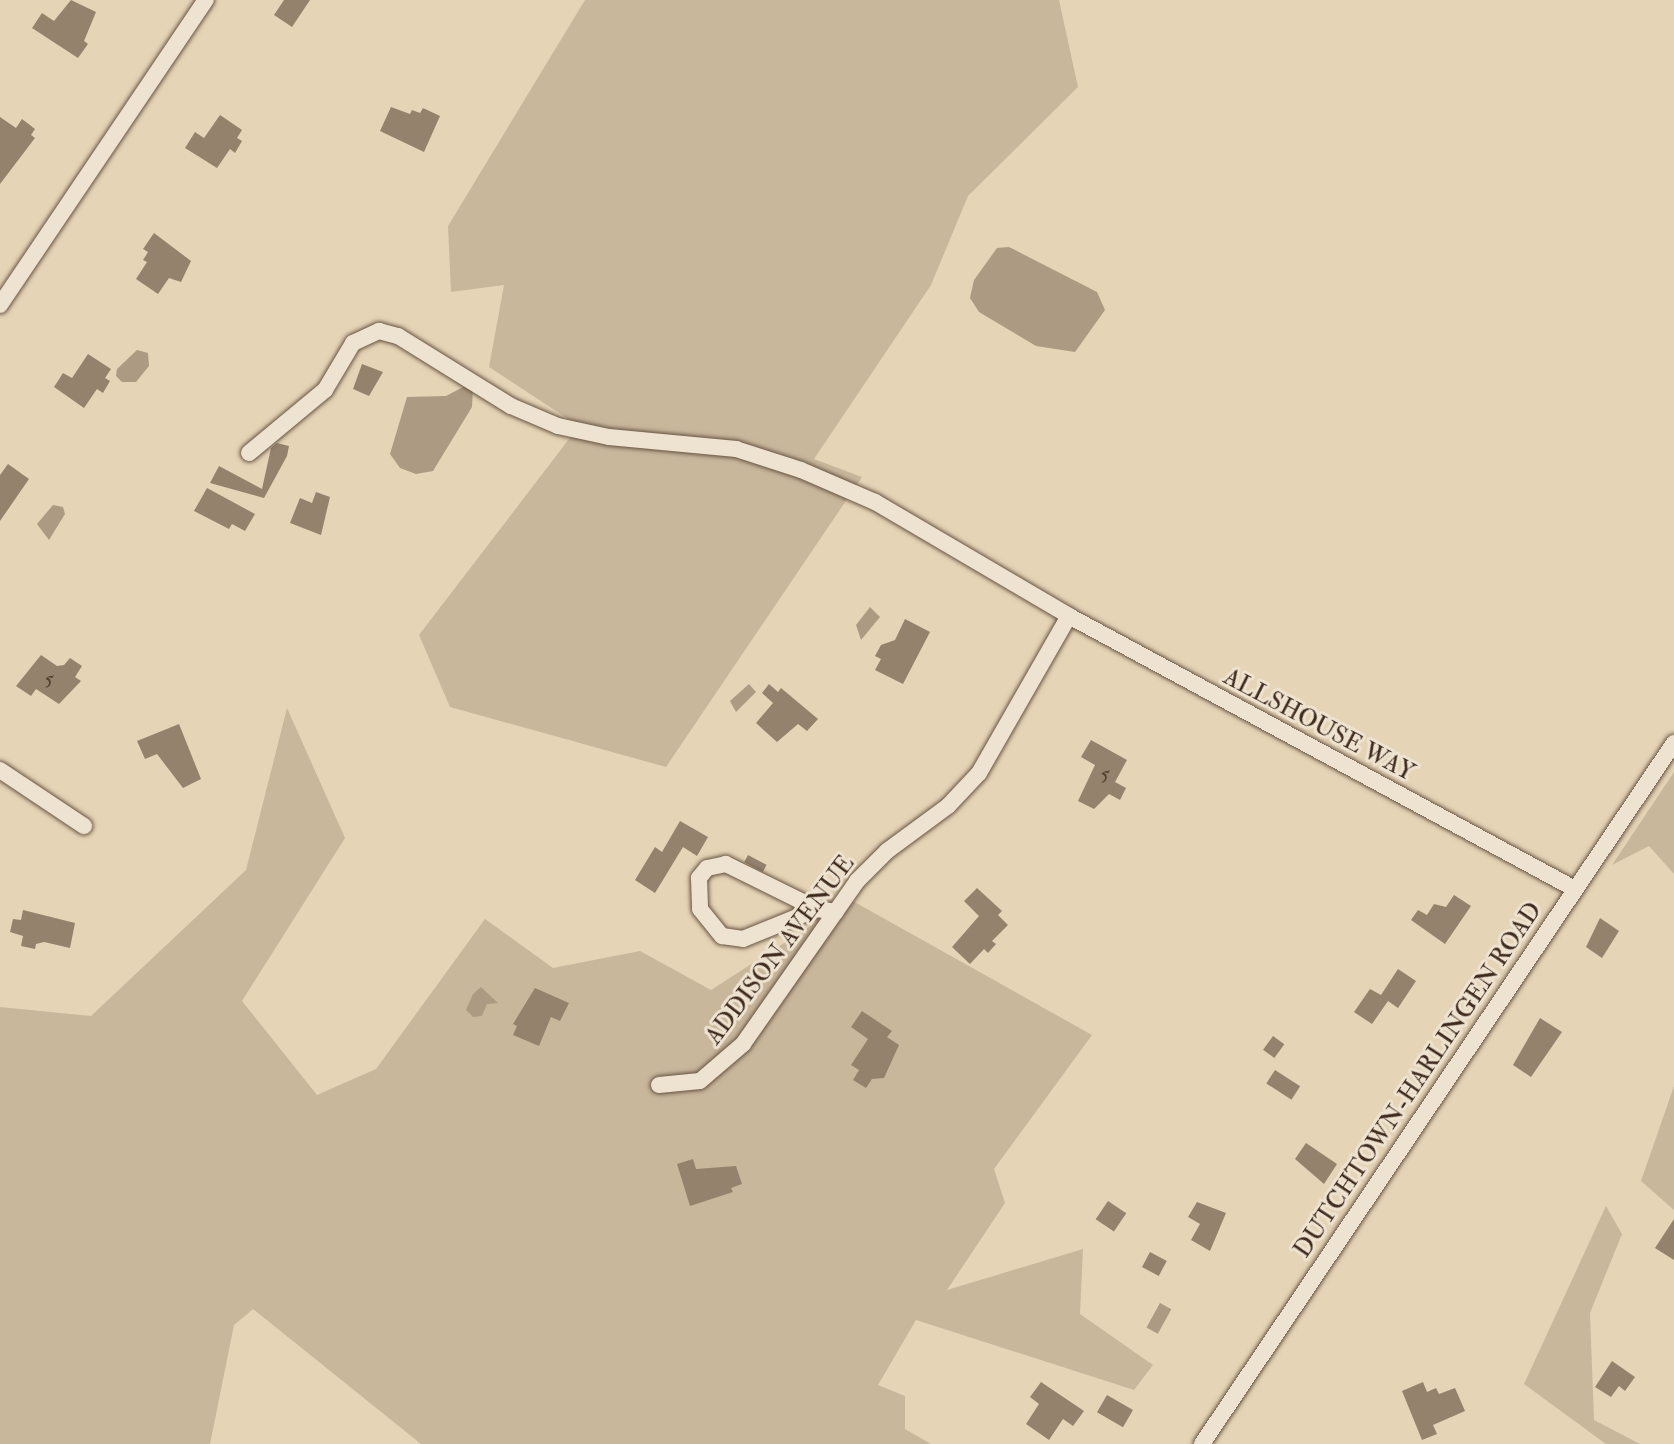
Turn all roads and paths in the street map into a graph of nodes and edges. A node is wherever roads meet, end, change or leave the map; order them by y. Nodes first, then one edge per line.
1 (206, 0) edge
2 (0, 305) edge
3 (249, 453) dead end
4 (1069, 616) junction
5 (1674, 743) edge
6 (0, 770) edge
7 (83, 826) dead end
8 (1575, 889) junction
9 (817, 909) junction
10 (836, 912) junction
11 (659, 1084) dead end
12 (1202, 1444) edge

1 - 2 street
3 - 4 street, ALLSHOUSE WAY
4 - 8 street, ALLSHOUSE WAY
4 - 10 street, ADDISON AVENUE
5 - 8 street, DUTCHTOWN-HARLINGEN ROAD
6 - 7 street
8 - 12 street, DUTCHTOWN-HARLINGEN ROAD
9 - 9 street
9 - 10 street
10 - 11 street, ADDISON AVENUE

